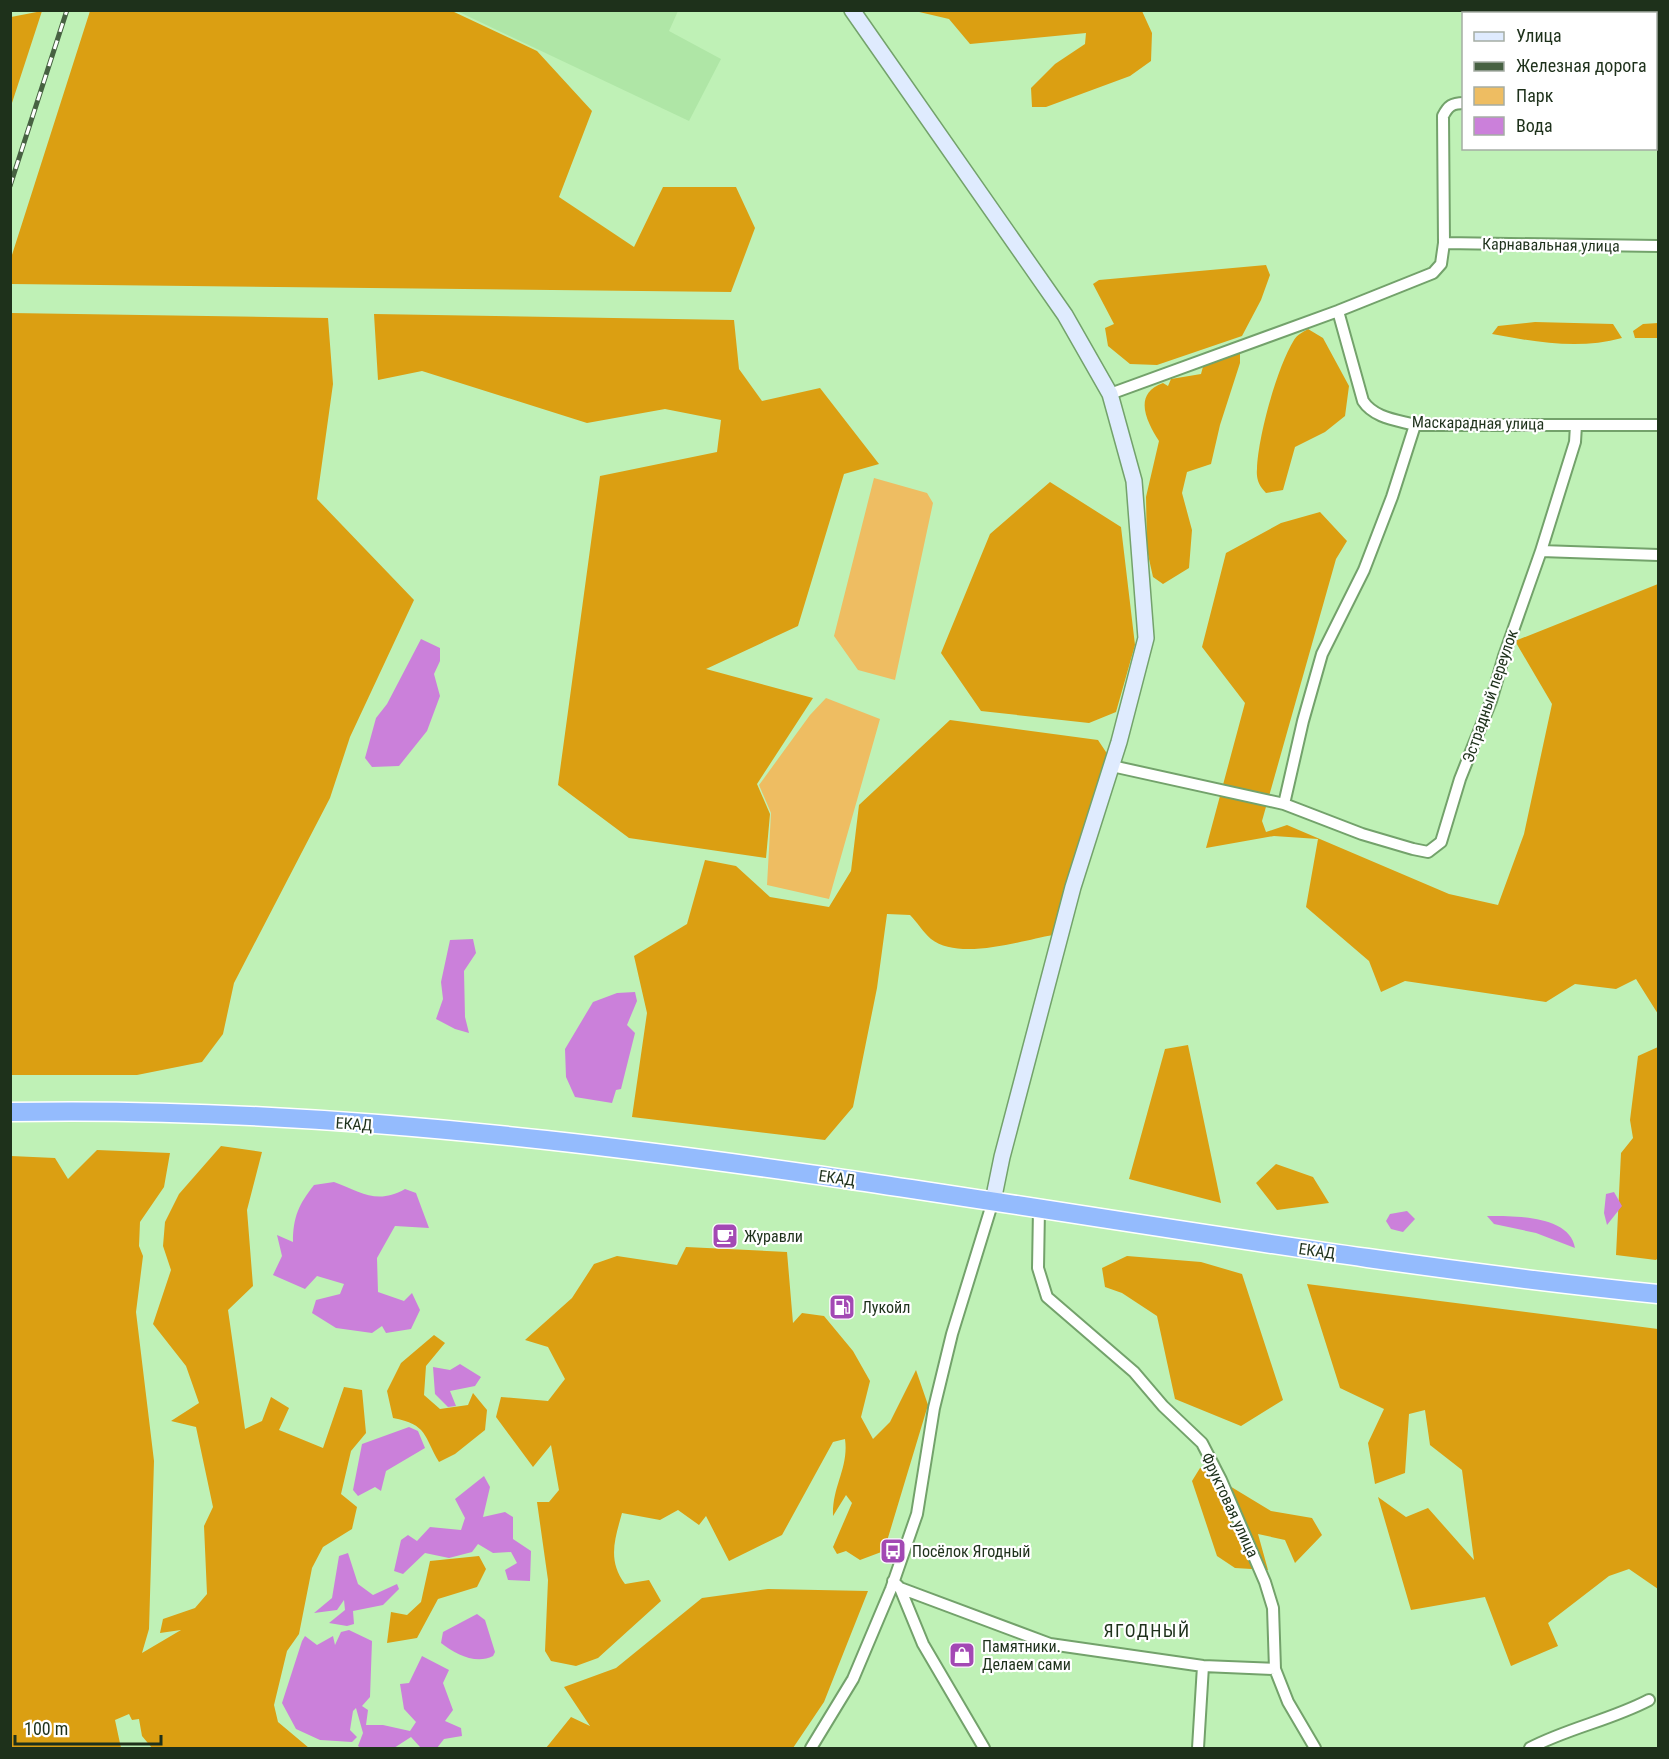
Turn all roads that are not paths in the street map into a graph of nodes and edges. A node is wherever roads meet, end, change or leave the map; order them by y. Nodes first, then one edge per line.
1 (852, 10) edge
2 (1462, 103) edge
3 (1444, 243) junction
4 (1659, 246) edge
5 (1338, 311) junction
6 (1110, 394) junction
7 (1576, 425) junction
8 (1659, 425) edge
9 (1415, 426) junction
10 (1541, 551) junction
11 (1659, 555) edge
12 (1112, 766) junction
13 (1284, 804) junction
14 (10, 1112) edge
15 (993, 1201) junction
16 (1039, 1209) junction
17 (1029, 1251) dead end
18 (1038, 1263) junction
19 (1659, 1294) edge
20 (897, 1585) junction
21 (1203, 1666) junction
22 (1275, 1669) junction
23 (1649, 1700) dead end
24 (811, 1749) edge
25 (984, 1749) edge
26 (1198, 1749) edge
27 (1315, 1749) edge
28 (1530, 1749) edge

1 - 6 street
2 - 3 street
3 - 4 street, Карнавальная улица
3 - 5 street
5 - 6 street
5 - 9 street, Маскарадная улица
6 - 12 street
7 - 8 street, Маскарадная улица
7 - 9 street, Маскарадная улица
7 - 10 street, Эстрадный переулок
9 - 13 street
10 - 11 street
10 - 13 street, Эстрадный переулок
12 - 13 street
12 - 15 street
14 - 15 highway, ЕКАД
15 - 16 highway, ЕКАД
15 - 20 street
16 - 18 street, Фруктовая улица
16 - 19 highway, ЕКАД
17 - 18 street
18 - 22 street, Фруктовая улица
20 - 21 street
20 - 24 street
20 - 25 street
21 - 22 street
21 - 26 street
22 - 27 street, Фруктовая улица
23 - 28 street

